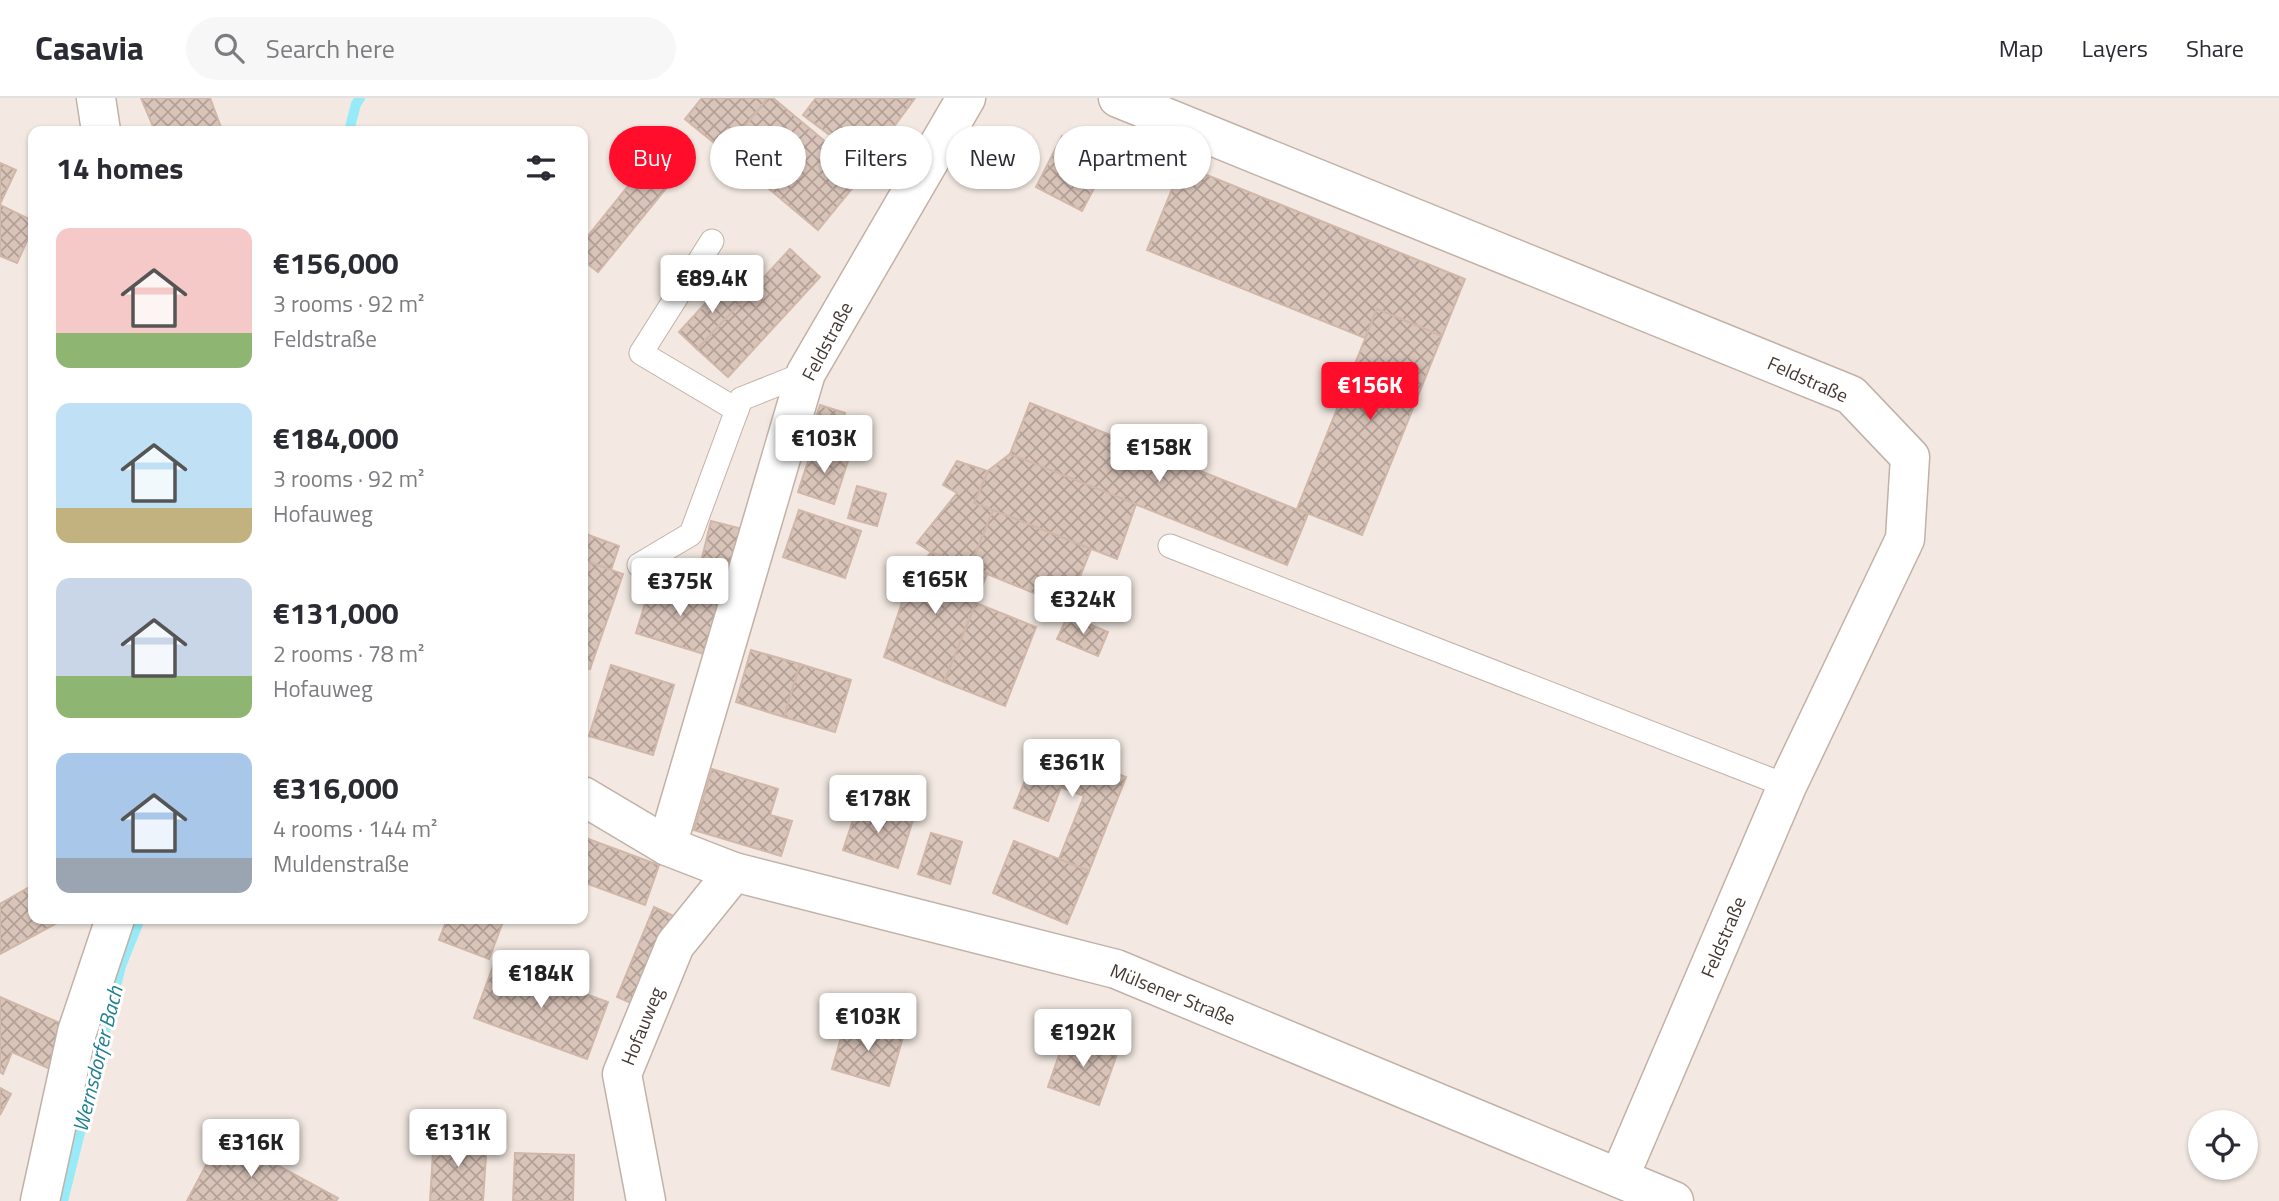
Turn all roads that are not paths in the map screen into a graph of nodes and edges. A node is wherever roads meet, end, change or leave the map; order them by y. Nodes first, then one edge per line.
1 (96, 98) edge
2 (965, 98) edge
3 (1118, 98) edge
4 (100, 126) edge
5 (712, 241) dead end
6 (806, 373) junction
7 (737, 410) junction
8 (1170, 546) dead end
9 (639, 565) dead end
10 (1787, 786) junction
11 (588, 799) edge
12 (667, 846) junction
13 (734, 872) junction
14 (113, 924) edge
15 (1619, 1178) junction
16 (40, 1201) edge
17 (646, 1201) edge
18 (1674, 1201) edge

1 - 4 street
2 - 6 street, Feldstraße
3 - 10 street, Feldstraße
5 - 7 lane
6 - 7 lane
6 - 12 street, Feldstraße
7 - 9 lane
8 - 10 lane
10 - 15 street, Feldstraße
11 - 12 street, Mülsener Straße
12 - 13 street, Mülsener Straße
13 - 15 street, Mülsener Straße
13 - 17 street, Hofauweg
14 - 16 street
15 - 18 street, Mülsener Straße

